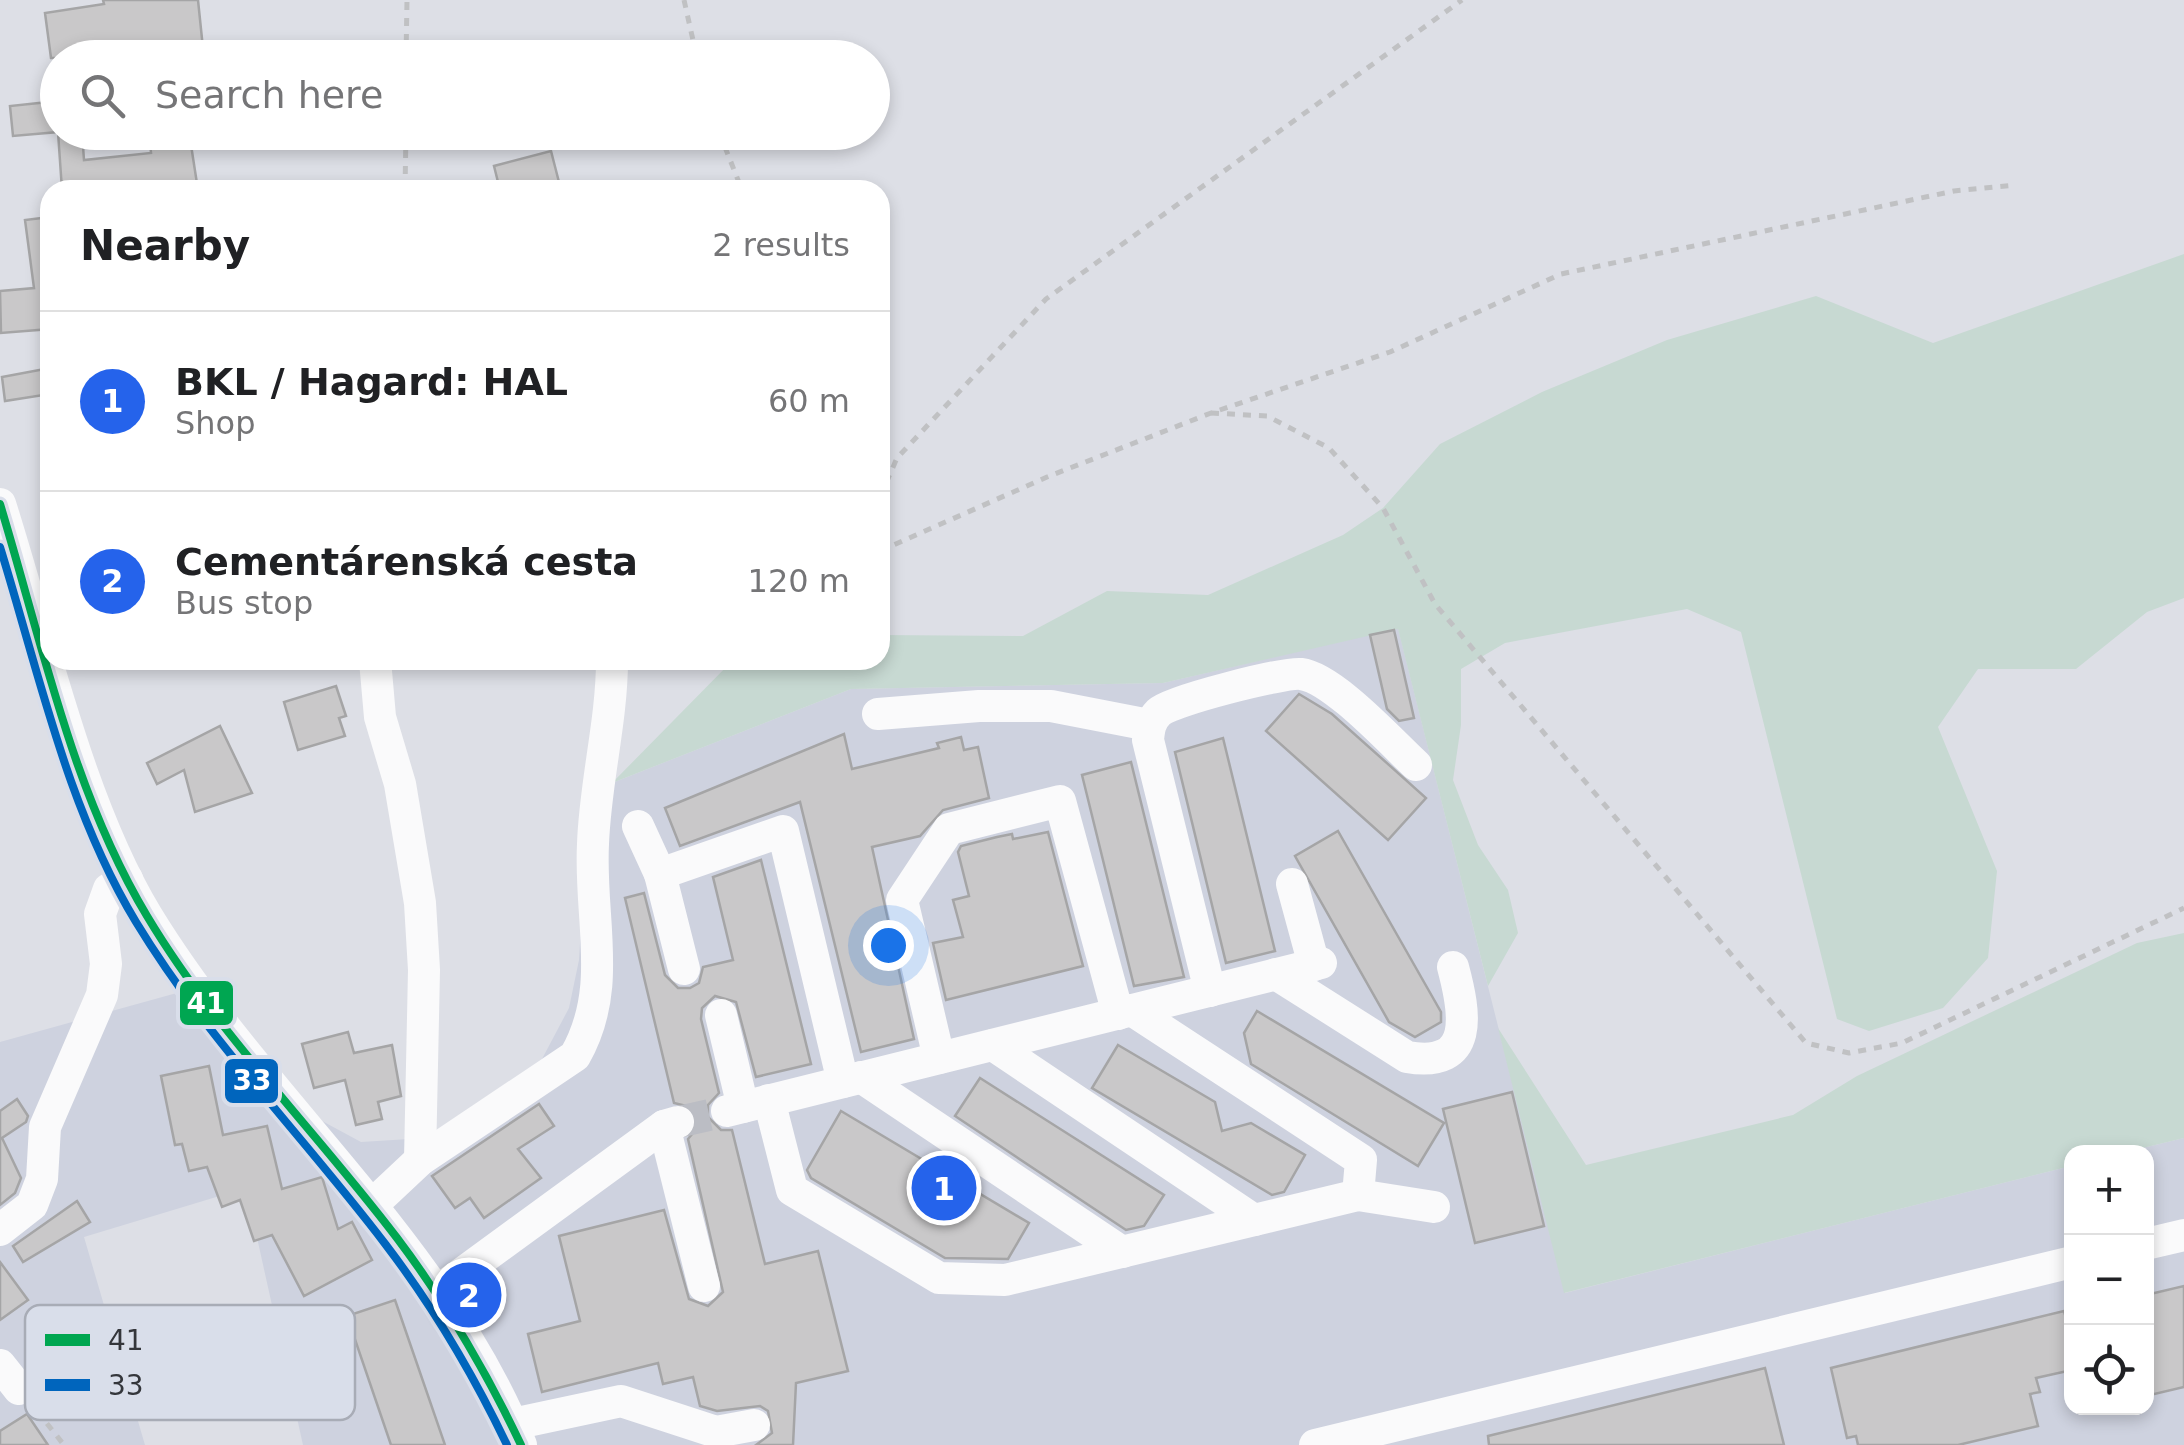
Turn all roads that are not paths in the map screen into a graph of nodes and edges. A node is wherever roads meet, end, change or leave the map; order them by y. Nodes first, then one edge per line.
1 (0, 504) edge
2 (40, 631) edge
3 (52, 670) edge
4 (377, 670) edge
5 (611, 670) edge
6 (878, 714) dead end
7 (1149, 726) junction
8 (1416, 765) dead end
9 (638, 826) dead end
10 (660, 874) junction
11 (127, 879) junction
12 (1292, 884) dead end
13 (1453, 967) dead end
14 (684, 969) dead end
15 (1276, 974) junction
16 (1210, 991) junction
17 (1125, 1012) junction
18 (721, 1014) dead end
19 (993, 1045) junction
20 (939, 1058) junction
21 (852, 1080) junction
22 (747, 1106) junction
23 (420, 1160) junction
24 (1358, 1196) junction
25 (371, 1206) junction
26 (1434, 1207) dead end
27 (1254, 1220) junction
28 (0, 1230) edge
29 (2184, 1235) edge
30 (2154, 1242) edge
31 (1122, 1252) junction
32 (2064, 1264) edge
33 (704, 1286) dead end
34 (438, 1291) junction
35 (754, 1424) dead end
36 (517, 1434) edge
37 (1316, 1445) edge

1 - 2 street
3 - 11 street
4 - 23 street
5 - 23 street
6 - 7 street
7 - 8 street
7 - 16 street
9 - 10 street
10 - 14 street
10 - 21 street
11 - 25 street
11 - 28 street
12 - 15 street
13 - 15 street
15 - 16 street
16 - 17 street
17 - 19 street
17 - 20 street
17 - 24 street
18 - 22 street
19 - 20 street
19 - 27 street
20 - 21 street
21 - 22 street
21 - 31 street
22 - 31 street
23 - 25 street
24 - 26 street
24 - 27 street
25 - 34 street
27 - 31 street
29 - 30 street
32 - 37 street
33 - 34 street
34 - 36 street
35 - 36 street

